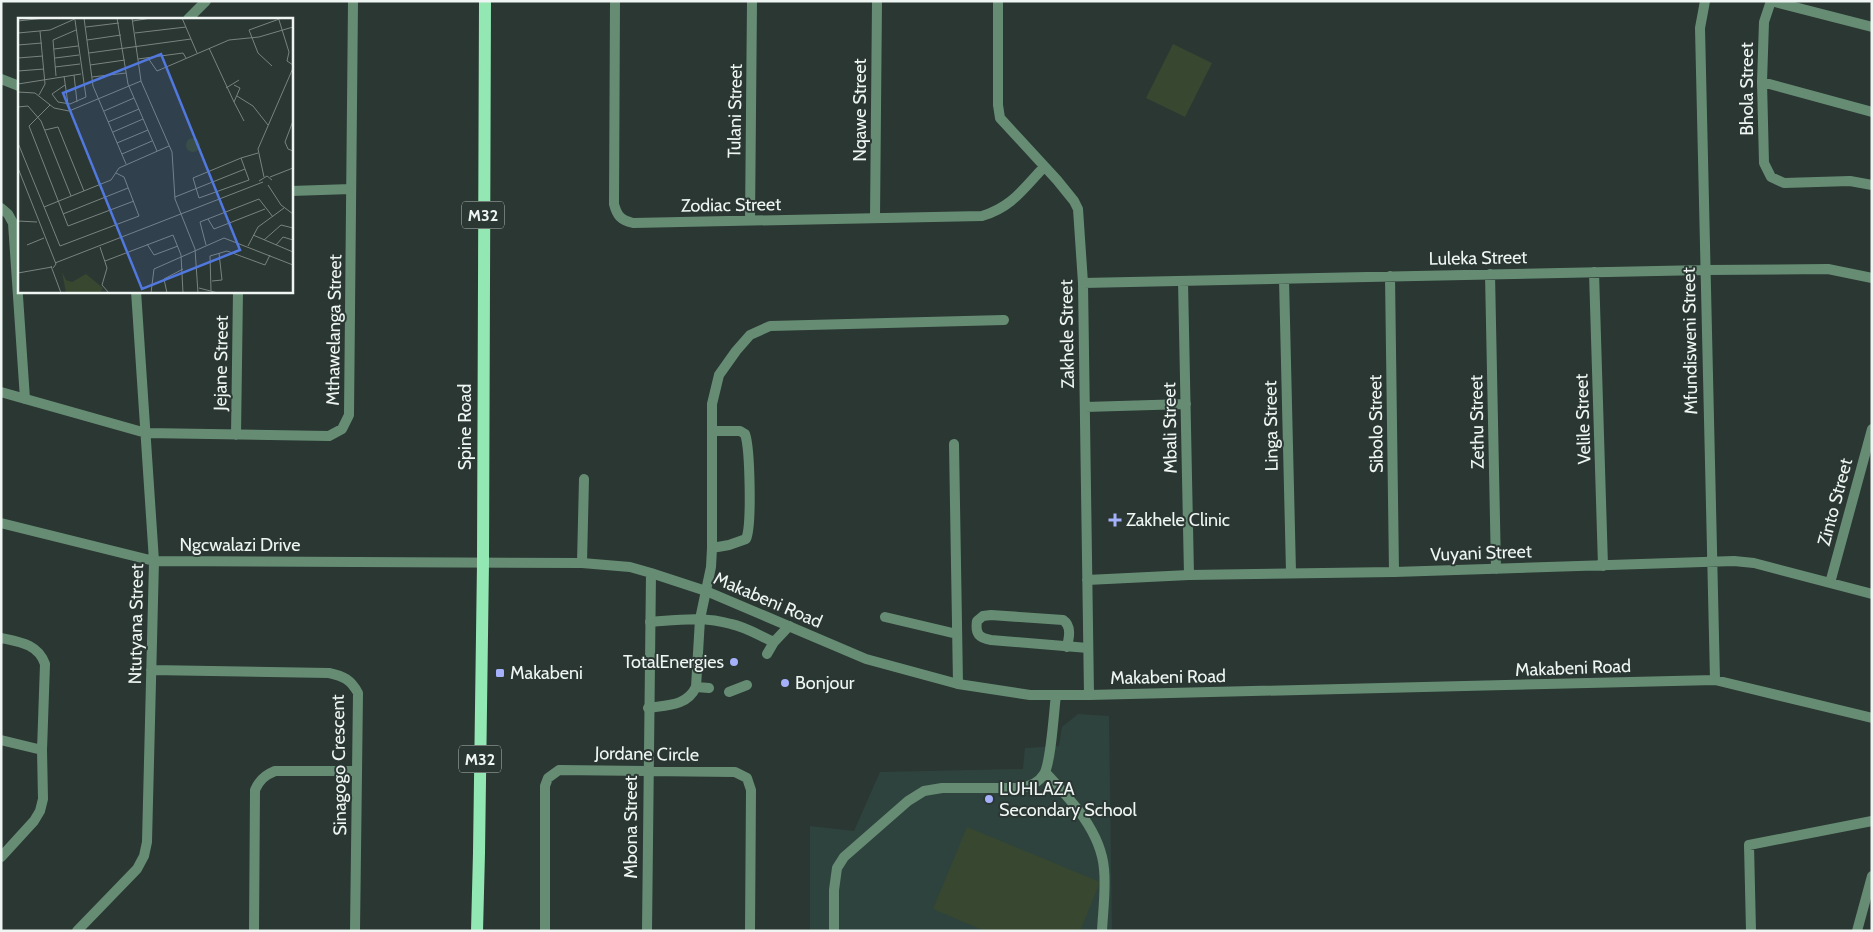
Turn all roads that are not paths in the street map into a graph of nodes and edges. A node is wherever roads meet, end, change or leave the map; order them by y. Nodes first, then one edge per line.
1 (206, 1) edge
2 (353, 1) edge
3 (485, 1) edge
4 (615, 1) edge
5 (752, 1) edge
6 (877, 1) edge
7 (998, 1) edge
8 (1705, 1) edge
9 (1771, 1) edge
10 (189, 18) edge
11 (1872, 27) edge
12 (1, 79) edge
13 (1762, 82) junction
14 (18, 86) edge
15 (1872, 112) edge
16 (1044, 168) junction
17 (1872, 186) edge
18 (351, 189) junction
19 (292, 191) edge
20 (1, 208) edge
21 (875, 218) junction
22 (750, 221) junction
23 (1705, 270) junction
24 (1594, 272) junction
25 (1490, 274) junction
26 (1390, 276) junction
27 (1872, 278) edge
28 (1284, 279) junction
29 (1183, 281) junction
30 (1083, 283) junction
31 (136, 292) edge
32 (238, 292) edge
33 (1004, 320) dead end
34 (1, 392) edge
35 (25, 399) junction
36 (1186, 404) junction
37 (1085, 407) junction
38 (1872, 429) edge
39 (712, 431) junction
40 (146, 433) junction
41 (236, 435) junction
42 (954, 444) dead end
43 (584, 479) dead end
44 (1, 523) edge
45 (712, 548) junction
46 (154, 561) junction
47 (582, 562) junction
48 (483, 563) junction
49 (1712, 563) junction
50 (1603, 566) junction
51 (1496, 569) junction
52 (1291, 572) junction
53 (1394, 572) junction
54 (651, 573) junction
55 (1189, 575) junction
56 (1087, 580) junction
57 (1830, 583) junction
58 (706, 591) junction
59 (1872, 594) edge
60 (885, 616) dead end
61 (700, 619) junction
62 (650, 622) junction
63 (789, 626) junction
64 (957, 634) junction
65 (1, 638) edge
66 (774, 642) junction
67 (1068, 647) junction
68 (1088, 648) junction
69 (767, 654) dead end
70 (151, 670) junction
71 (1715, 680) junction
72 (958, 684) junction
73 (747, 685) dead end
74 (696, 687) junction
75 (709, 688) dead end
76 (729, 692) dead end
77 (1056, 695) junction
78 (1089, 695) junction
79 (648, 708) junction
80 (1872, 718) edge
81 (1, 740) edge
82 (42, 750) junction
83 (648, 770) junction
84 (357, 771) junction
85 (1045, 772) junction
86 (1872, 821) edge
87 (479, 852) junction
88 (1, 856) edge
89 (1872, 876) edge
90 (77, 931) edge
91 (254, 931) edge
92 (356, 931) edge
93 (476, 931) edge
94 (486, 931) edge
95 (545, 931) edge
96 (647, 931) edge
97 (750, 931) edge
98 (834, 931) edge
99 (1102, 931) edge
100 (1751, 931) edge
101 (1857, 931) edge

1 - 10 street
2 - 18 street, Mthawelanga Street
3 - 48 main road, Spine Road / M32
4 - 22 street, Zodiac Street
5 - 22 street, Tulani Street
6 - 21 street, Nqawe Street
7 - 16 street, Zakhele Street
8 - 23 street, Mfundisweni Street
9 - 11 street, Bhola Street
9 - 13 street, Bhola Street
12 - 14 street
13 - 15 street
13 - 17 street, Bhola Street
16 - 21 street, Zodiac Street
16 - 30 street, Zakhele Street
18 - 19 street
18 - 41 street, Mthawelanga Street
20 - 35 street
21 - 22 street, Zodiac Street
23 - 24 street, Luleka Street
23 - 27 street, Luleka Street
23 - 49 street, Mfundisweni Street
24 - 25 street, Luleka Street
24 - 50 street, Velile Street
25 - 26 street, Luleka Street
25 - 51 street, Zethu Street
26 - 28 street, Luleka Street
26 - 53 street, Sibolo Street
28 - 29 street, Luleka Street
28 - 52 street, Linga Street
29 - 30 street, Luleka Street
29 - 36 street, Mbali Street
30 - 37 street, Zakhele Street
31 - 40 street, Ntutyana Street
32 - 41 street, Jejane Street
33 - 39 street
34 - 35 street, Mthawelanga Street
35 - 40 street, Mthawelanga Street
36 - 37 street
36 - 55 street, Mbali Street
37 - 56 street, Zakhele Street
38 - 57 street, Zinto Street
39 - 45 street
39 - 45 street
40 - 41 street, Mthawelanga Street
40 - 46 street, Ntutyana Street
42 - 64 street
43 - 47 street
44 - 46 street, Ngcwalazi Drive
45 - 58 street
46 - 48 street, Ngcwalazi Drive
46 - 70 street, Ntutyana Street
47 - 48 street, Makabeni Road
47 - 54 street, Makabeni Road
48 - 87 main road, Spine Road / M32
49 - 50 street, Vuyani Street
49 - 57 street, Vuyani Street
49 - 71 street, Mfundisweni Street
50 - 51 street, Vuyani Street
51 - 53 street, Vuyani Street
52 - 53 street, Vuyani Street
52 - 55 street, Vuyani Street
54 - 58 street, Makabeni Road
54 - 62 street, Mbona Street
55 - 56 street, Vuyani Street
56 - 68 street, Zakhele Street
57 - 59 street, Vuyani Street
58 - 61 street
58 - 63 street, Makabeni Road
60 - 64 street
61 - 62 street
61 - 66 street
61 - 74 street
62 - 79 street, Mbona Street
63 - 66 street
63 - 72 street, Makabeni Road
64 - 72 street
65 - 82 street
66 - 69 street
67 - 67 street
67 - 68 street
68 - 78 street, Zakhele Street
70 - 84 street, Sinagogo Crescent
70 - 90 street, Ntutyana Street
71 - 78 street, Makabeni Road
71 - 80 street, Makabeni Road
72 - 77 street, Makabeni Road
73 - 76 street
74 - 75 street
74 - 79 street
77 - 78 street, Makabeni Road
77 - 85 street
79 - 83 street, Mbona Street
81 - 82 street
82 - 88 street
83 - 95 street, Jordane Circle
83 - 96 street, Mbona Street
83 - 97 street, Jordane Circle
84 - 91 street
84 - 92 street, Sinagogo Crescent
85 - 98 street
85 - 99 street
86 - 100 street
87 - 93 main road, Spine Road / M32
87 - 94 main road, Spine Road / M32
89 - 101 street

